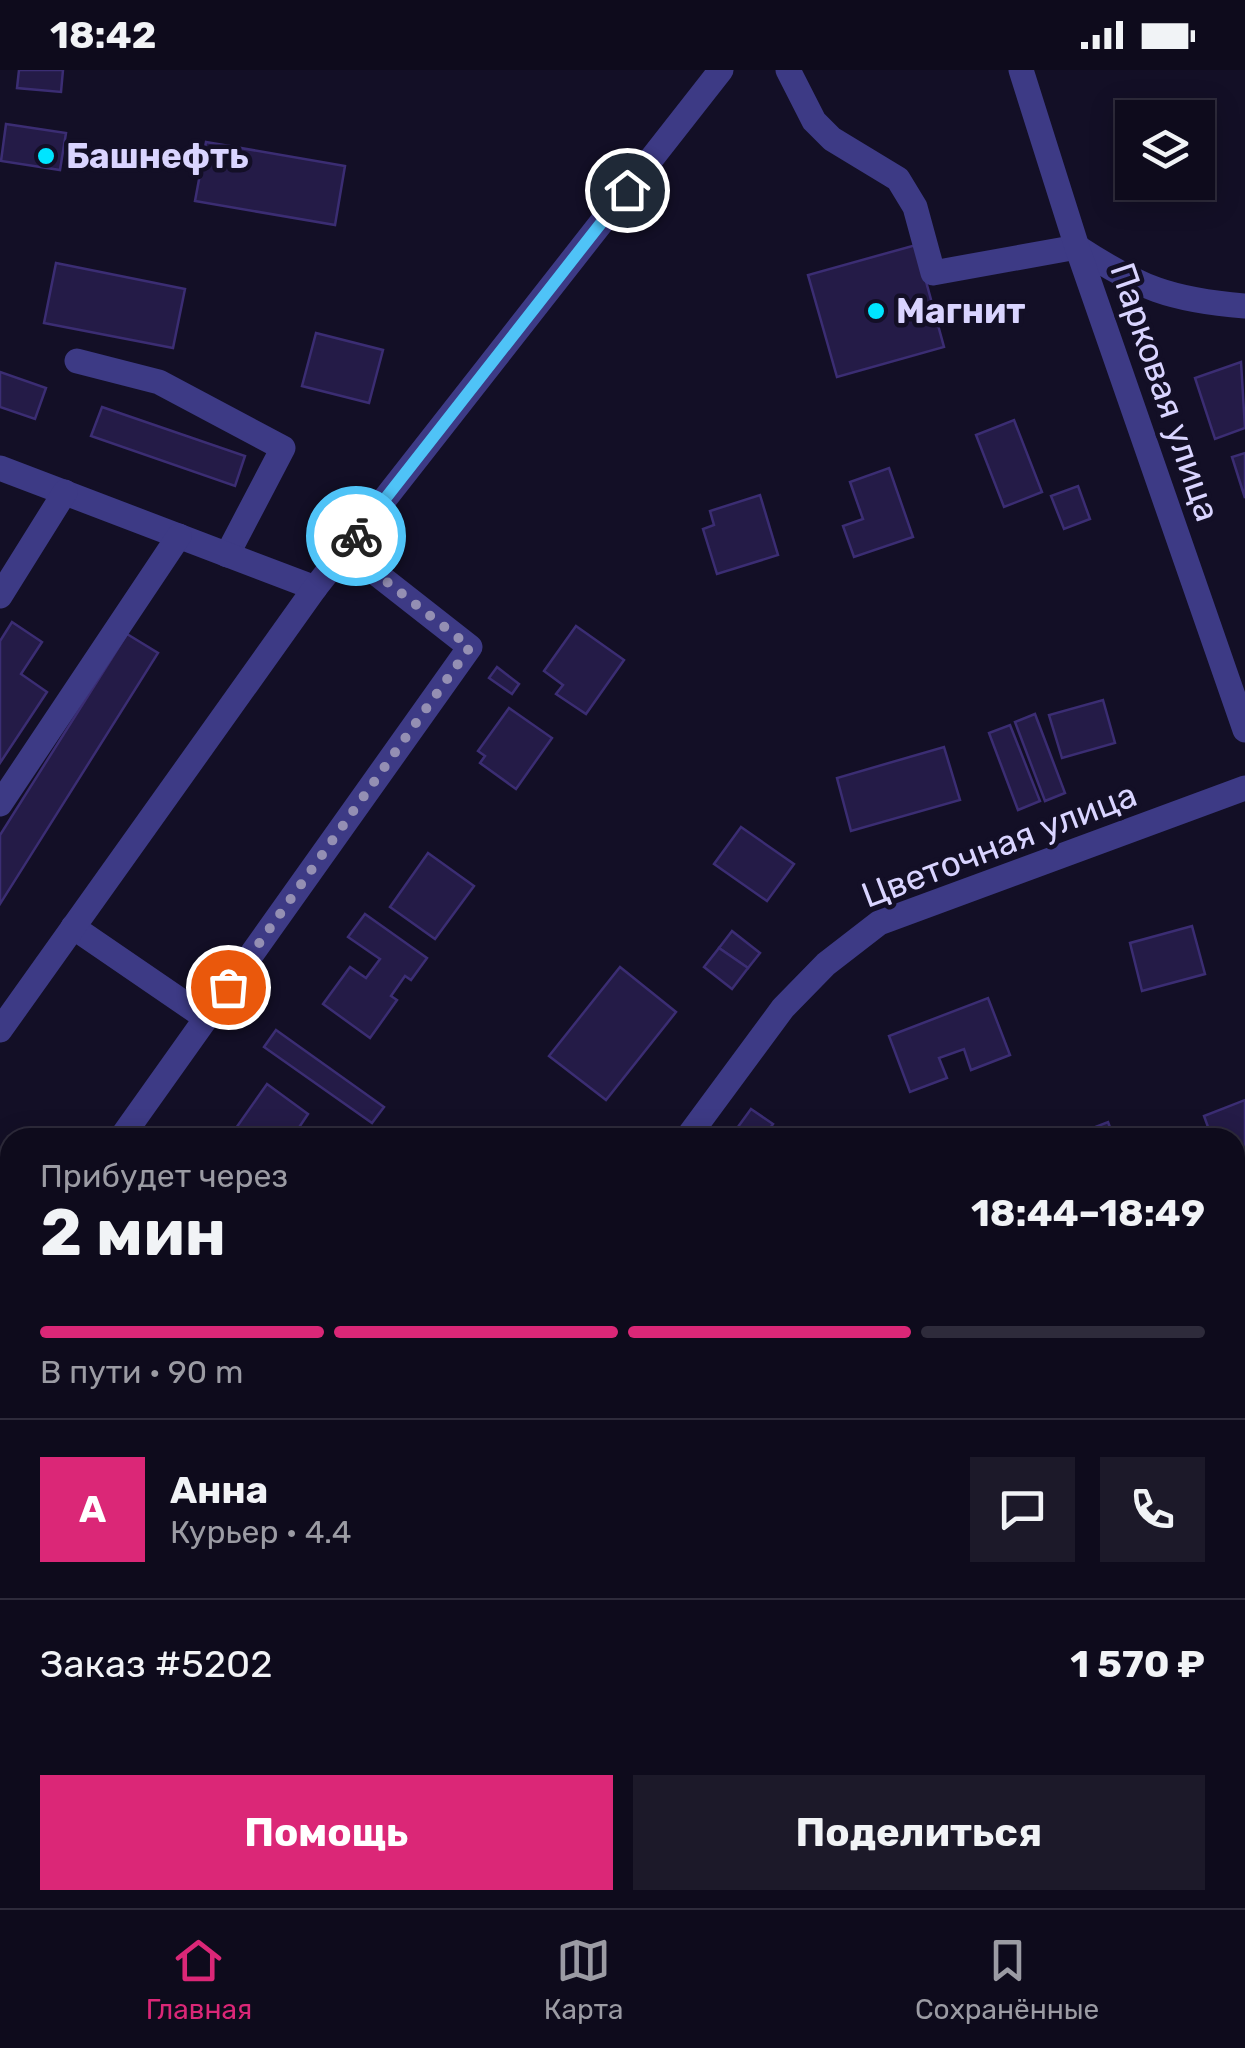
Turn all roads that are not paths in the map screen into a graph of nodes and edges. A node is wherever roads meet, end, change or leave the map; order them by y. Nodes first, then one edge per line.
1 (721, 70) edge
2 (788, 70) edge
3 (1021, 70) edge
4 (1077, 247) junction
5 (1245, 306) edge
6 (77, 361) dead end
7 (0, 468) edge
8 (65, 492) junction
9 (179, 536) junction
10 (345, 549) junction
11 (227, 554) junction
12 (315, 588) junction
13 (0, 596) edge
14 (1238, 687) edge
15 (1245, 730) edge
16 (1245, 788) edge
17 (0, 804) edge
18 (73, 927) junction
19 (206, 1018) junction
20 (0, 1030) edge
21 (129, 1128) edge
22 (694, 1128) edge

1 - 10 street
2 - 4 street
3 - 4 street, Парковая улица
4 - 5 street, Парковая улица
4 - 14 street, Парковая улица
6 - 11 street
7 - 8 street
8 - 9 street
8 - 13 street
9 - 11 street
9 - 17 street
10 - 12 street
10 - 19 street
11 - 12 street
12 - 18 street
14 - 15 street, Парковая улица
16 - 22 street, Цветочная улица
18 - 19 street
18 - 20 street
19 - 21 street

